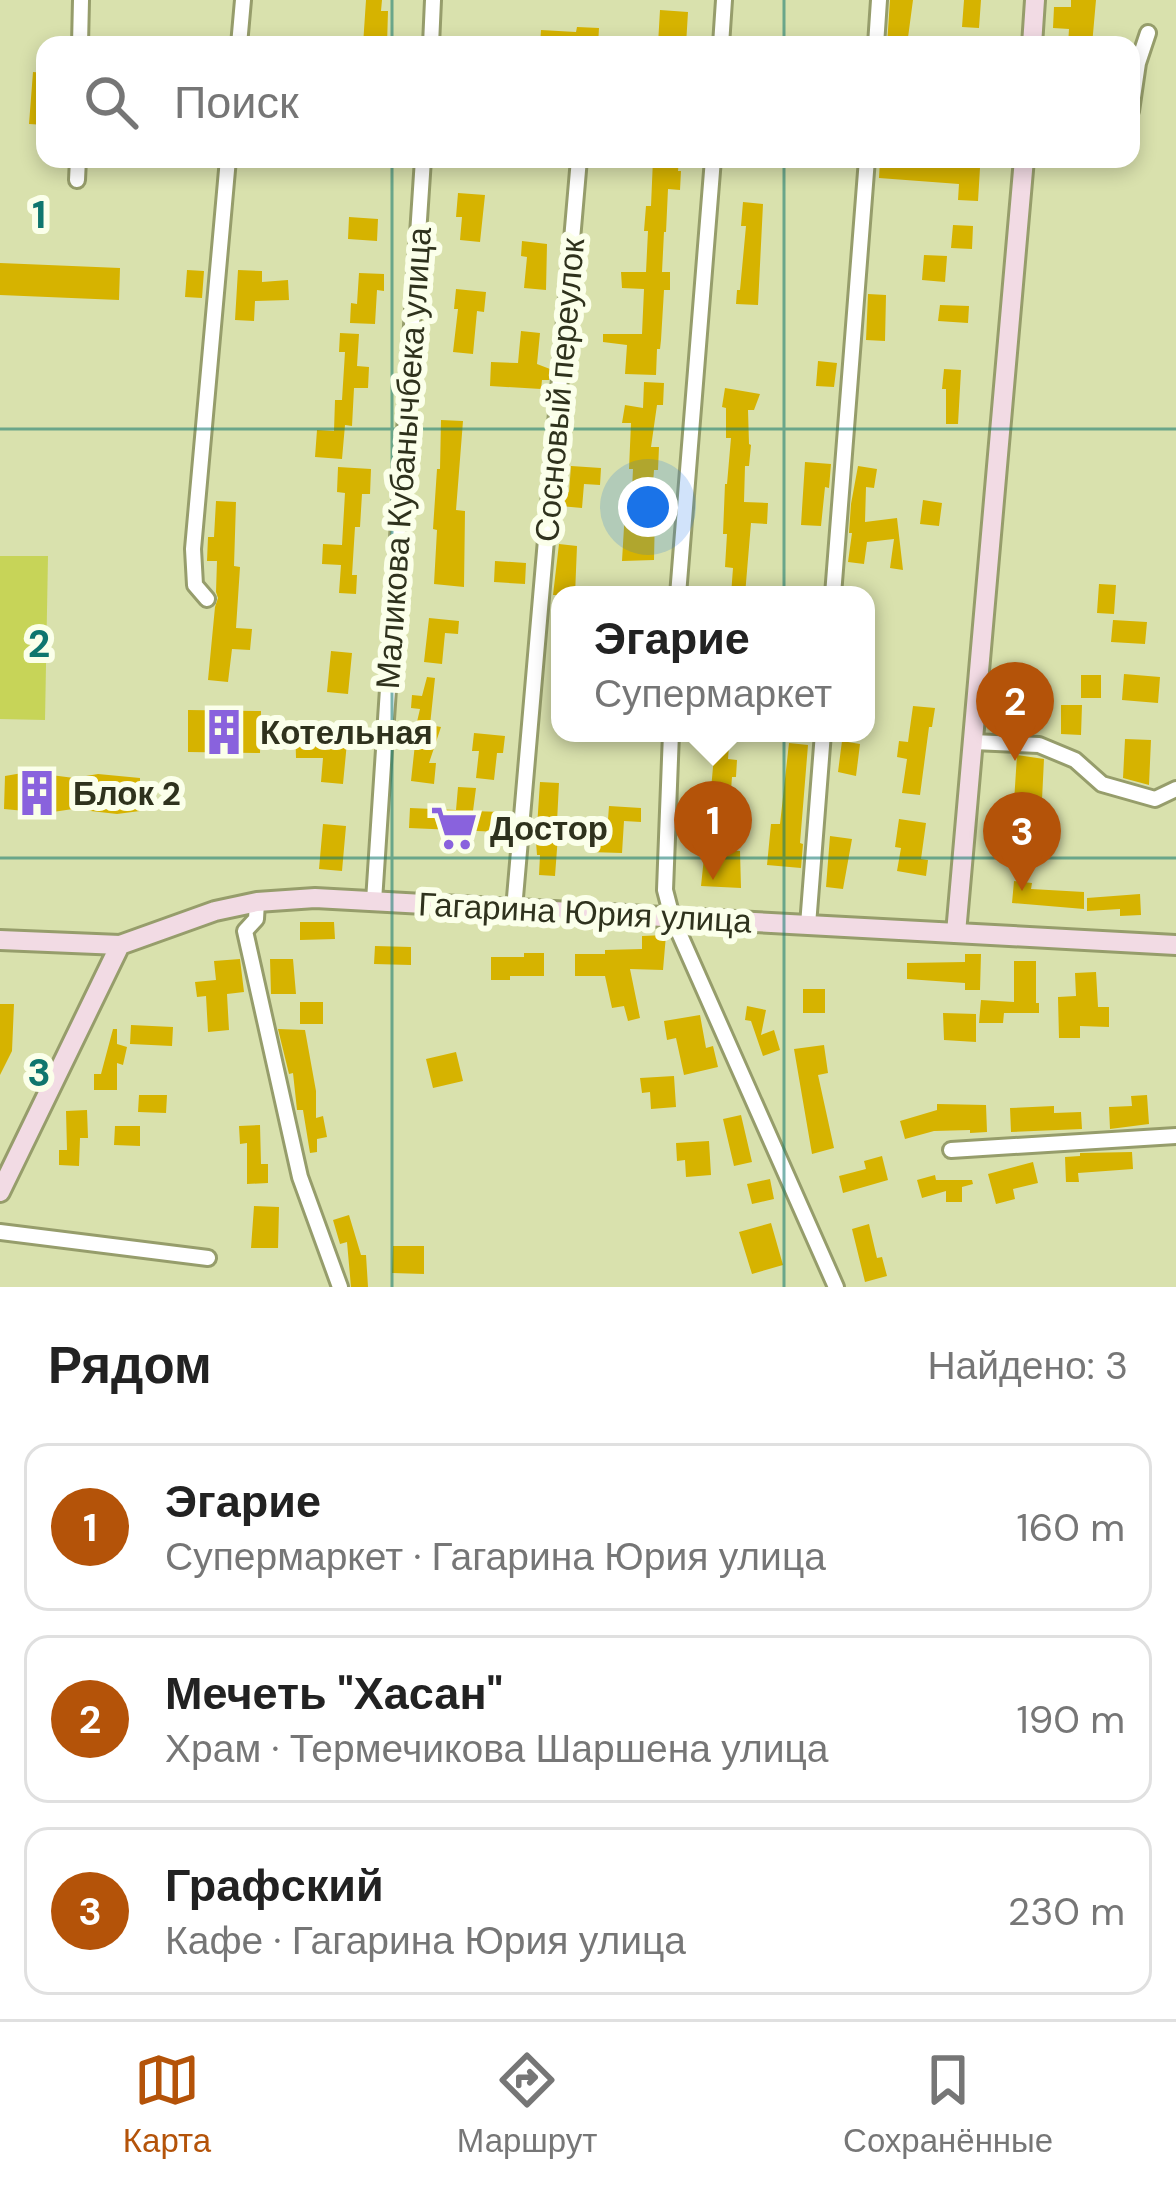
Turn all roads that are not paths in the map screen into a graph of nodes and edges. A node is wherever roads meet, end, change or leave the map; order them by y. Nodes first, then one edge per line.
1 (81, 0) edge
2 (243, 0) edge
3 (433, 0) edge
4 (724, 0) edge
5 (879, 0) edge
6 (1035, 0) edge
7 (1148, 33) dead end
8 (80, 36) edge
9 (239, 36) edge
10 (431, 36) edge
11 (722, 36) edge
12 (877, 36) edge
13 (1033, 36) edge
14 (1140, 57) edge
15 (78, 168) edge
16 (228, 168) edge
17 (422, 168) edge
18 (577, 168) edge
19 (711, 168) edge
20 (866, 168) edge
21 (1023, 168) edge
22 (77, 180) dead end
23 (679, 586) edge
24 (834, 586) edge
25 (207, 599) dead end
26 (671, 742) edge
27 (822, 742) edge
28 (973, 742) junction
29 (1176, 789) edge
30 (374, 901) junction
31 (256, 902) junction
32 (514, 909) junction
33 (672, 917) junction
34 (808, 925) junction
35 (956, 933) junction
36 (0, 940) edge
37 (120, 945) junction
38 (1176, 945) edge
39 (1176, 1136) edge
40 (951, 1150) dead end
41 (0, 1192) edge
42 (0, 1232) edge
43 (208, 1258) dead end
44 (340, 1287) edge
45 (836, 1287) edge

1 - 8 street
2 - 9 street
3 - 10 street
4 - 11 street
5 - 12 street
6 - 13 main road
7 - 14 street
15 - 22 street
16 - 25 street
17 - 30 street, Маликова Кубанычбека улица
18 - 32 street, Сосновый переулок
19 - 23 street
20 - 24 street
21 - 28 main road
26 - 33 street
27 - 34 street
28 - 29 street
28 - 35 main road
30 - 31 main road, Гагарина Юрия улица
30 - 32 main road, Гагарина Юрия улица
31 - 37 main road, Гагарина Юрия улица
31 - 44 street
32 - 33 main road, Гагарина Юрия улица
33 - 34 main road, Гагарина Юрия улица
33 - 45 street
34 - 35 main road, Гагарина Юрия улица
35 - 38 main road, Гагарина Юрия улица
36 - 37 main road, Гагарина Юрия улица
37 - 41 main road
39 - 40 street
42 - 43 street

